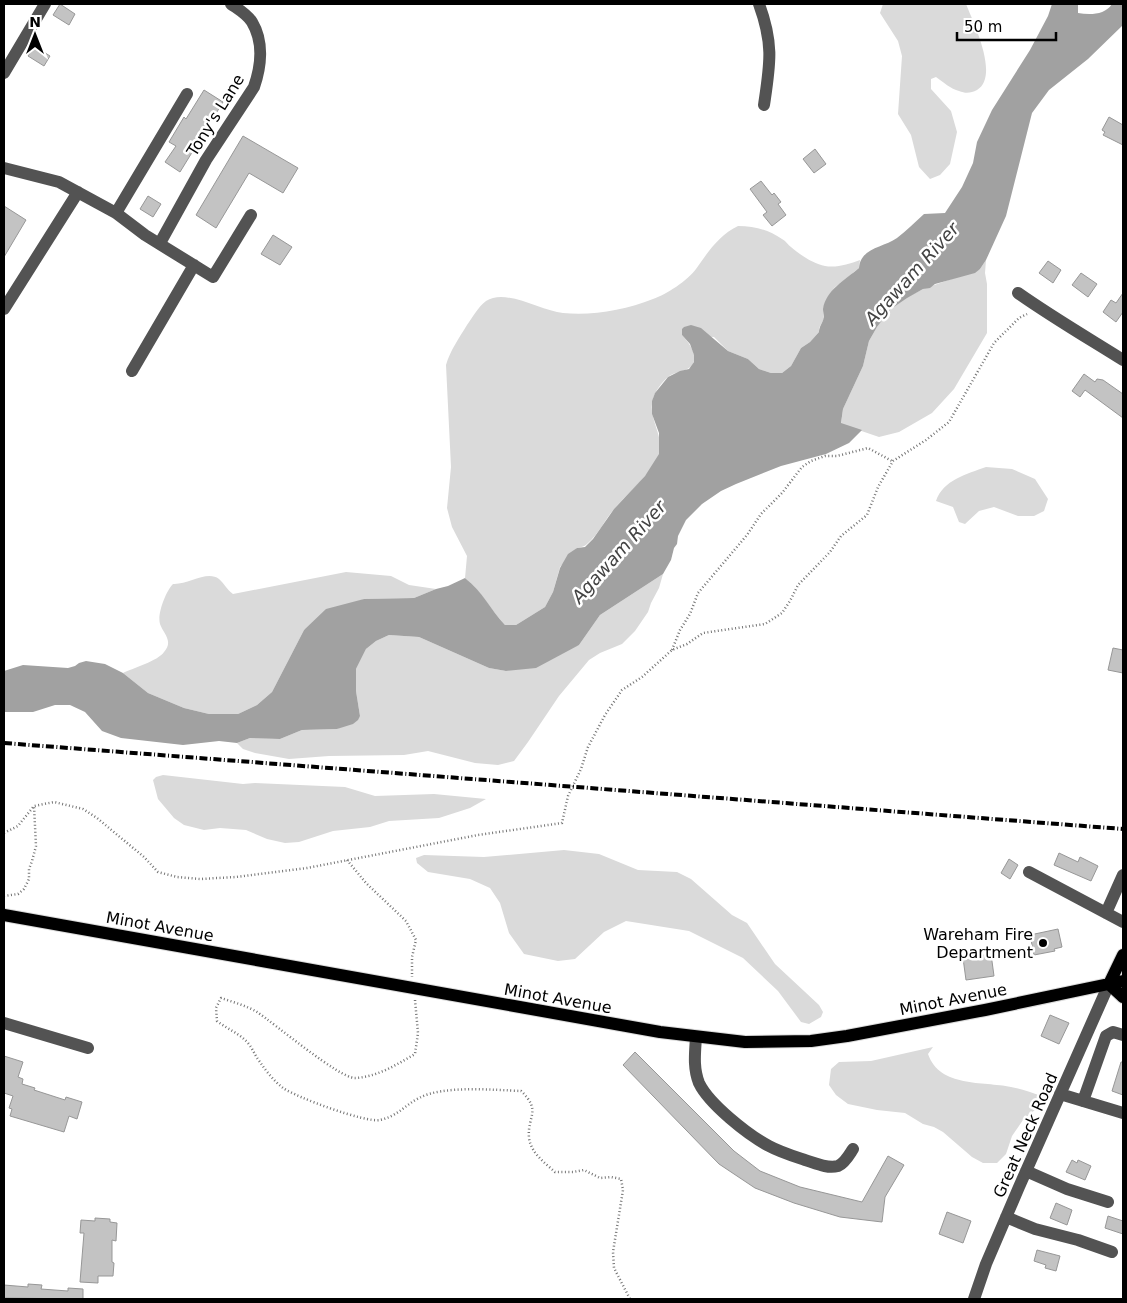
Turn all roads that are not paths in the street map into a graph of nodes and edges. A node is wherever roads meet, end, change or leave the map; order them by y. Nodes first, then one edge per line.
1 (45, 4) edge
2 (231, 4) edge
3 (759, 4) edge
4 (4, 73) edge
5 (187, 94) dead end
6 (764, 105) dead end
7 (5, 171) edge
8 (78, 192) junction
9 (116, 214) junction
10 (251, 215) dead end
11 (160, 244) junction
12 (194, 265) junction
13 (1018, 293) dead end
14 (4, 309) edge
15 (1123, 360) edge
16 (132, 371) dead end
17 (1029, 872) dead end
18 (1123, 875) edge
19 (1106, 913) junction
20 (4, 916) edge
21 (1123, 922) edge
22 (1123, 955) edge
23 (1123, 981) edge
24 (1108, 984) junction
25 (1123, 997) edge
26 (4, 1023) edge
27 (1123, 1035) edge
28 (696, 1037) junction
29 (88, 1048) dead end
30 (1060, 1094) junction
31 (1083, 1101) junction
32 (1123, 1113) edge
33 (853, 1149) dead end
34 (1026, 1171) junction
35 (1108, 1202) dead end
36 (1006, 1217) junction
37 (1112, 1252) dead end
38 (974, 1299) edge

1 - 4 street
2 - 11 street, Tony's Lane
3 - 6 street
5 - 9 street
7 - 8 street
8 - 9 street
8 - 14 street
9 - 11 street
10 - 12 street
11 - 12 street
12 - 16 street
13 - 15 street
17 - 19 street
18 - 19 street
19 - 21 street
20 - 28 main road, Minot Avenue
22 - 24 main road
23 - 24 main road, Minot Avenue
24 - 25 main road
24 - 28 main road, Minot Avenue
24 - 30 street, Great Neck Road
26 - 29 street
27 - 31 street
28 - 33 street
30 - 31 street
30 - 34 street, Great Neck Road
31 - 32 street
34 - 35 street
34 - 36 street, Great Neck Road
36 - 37 street
36 - 38 street, Great Neck Road

